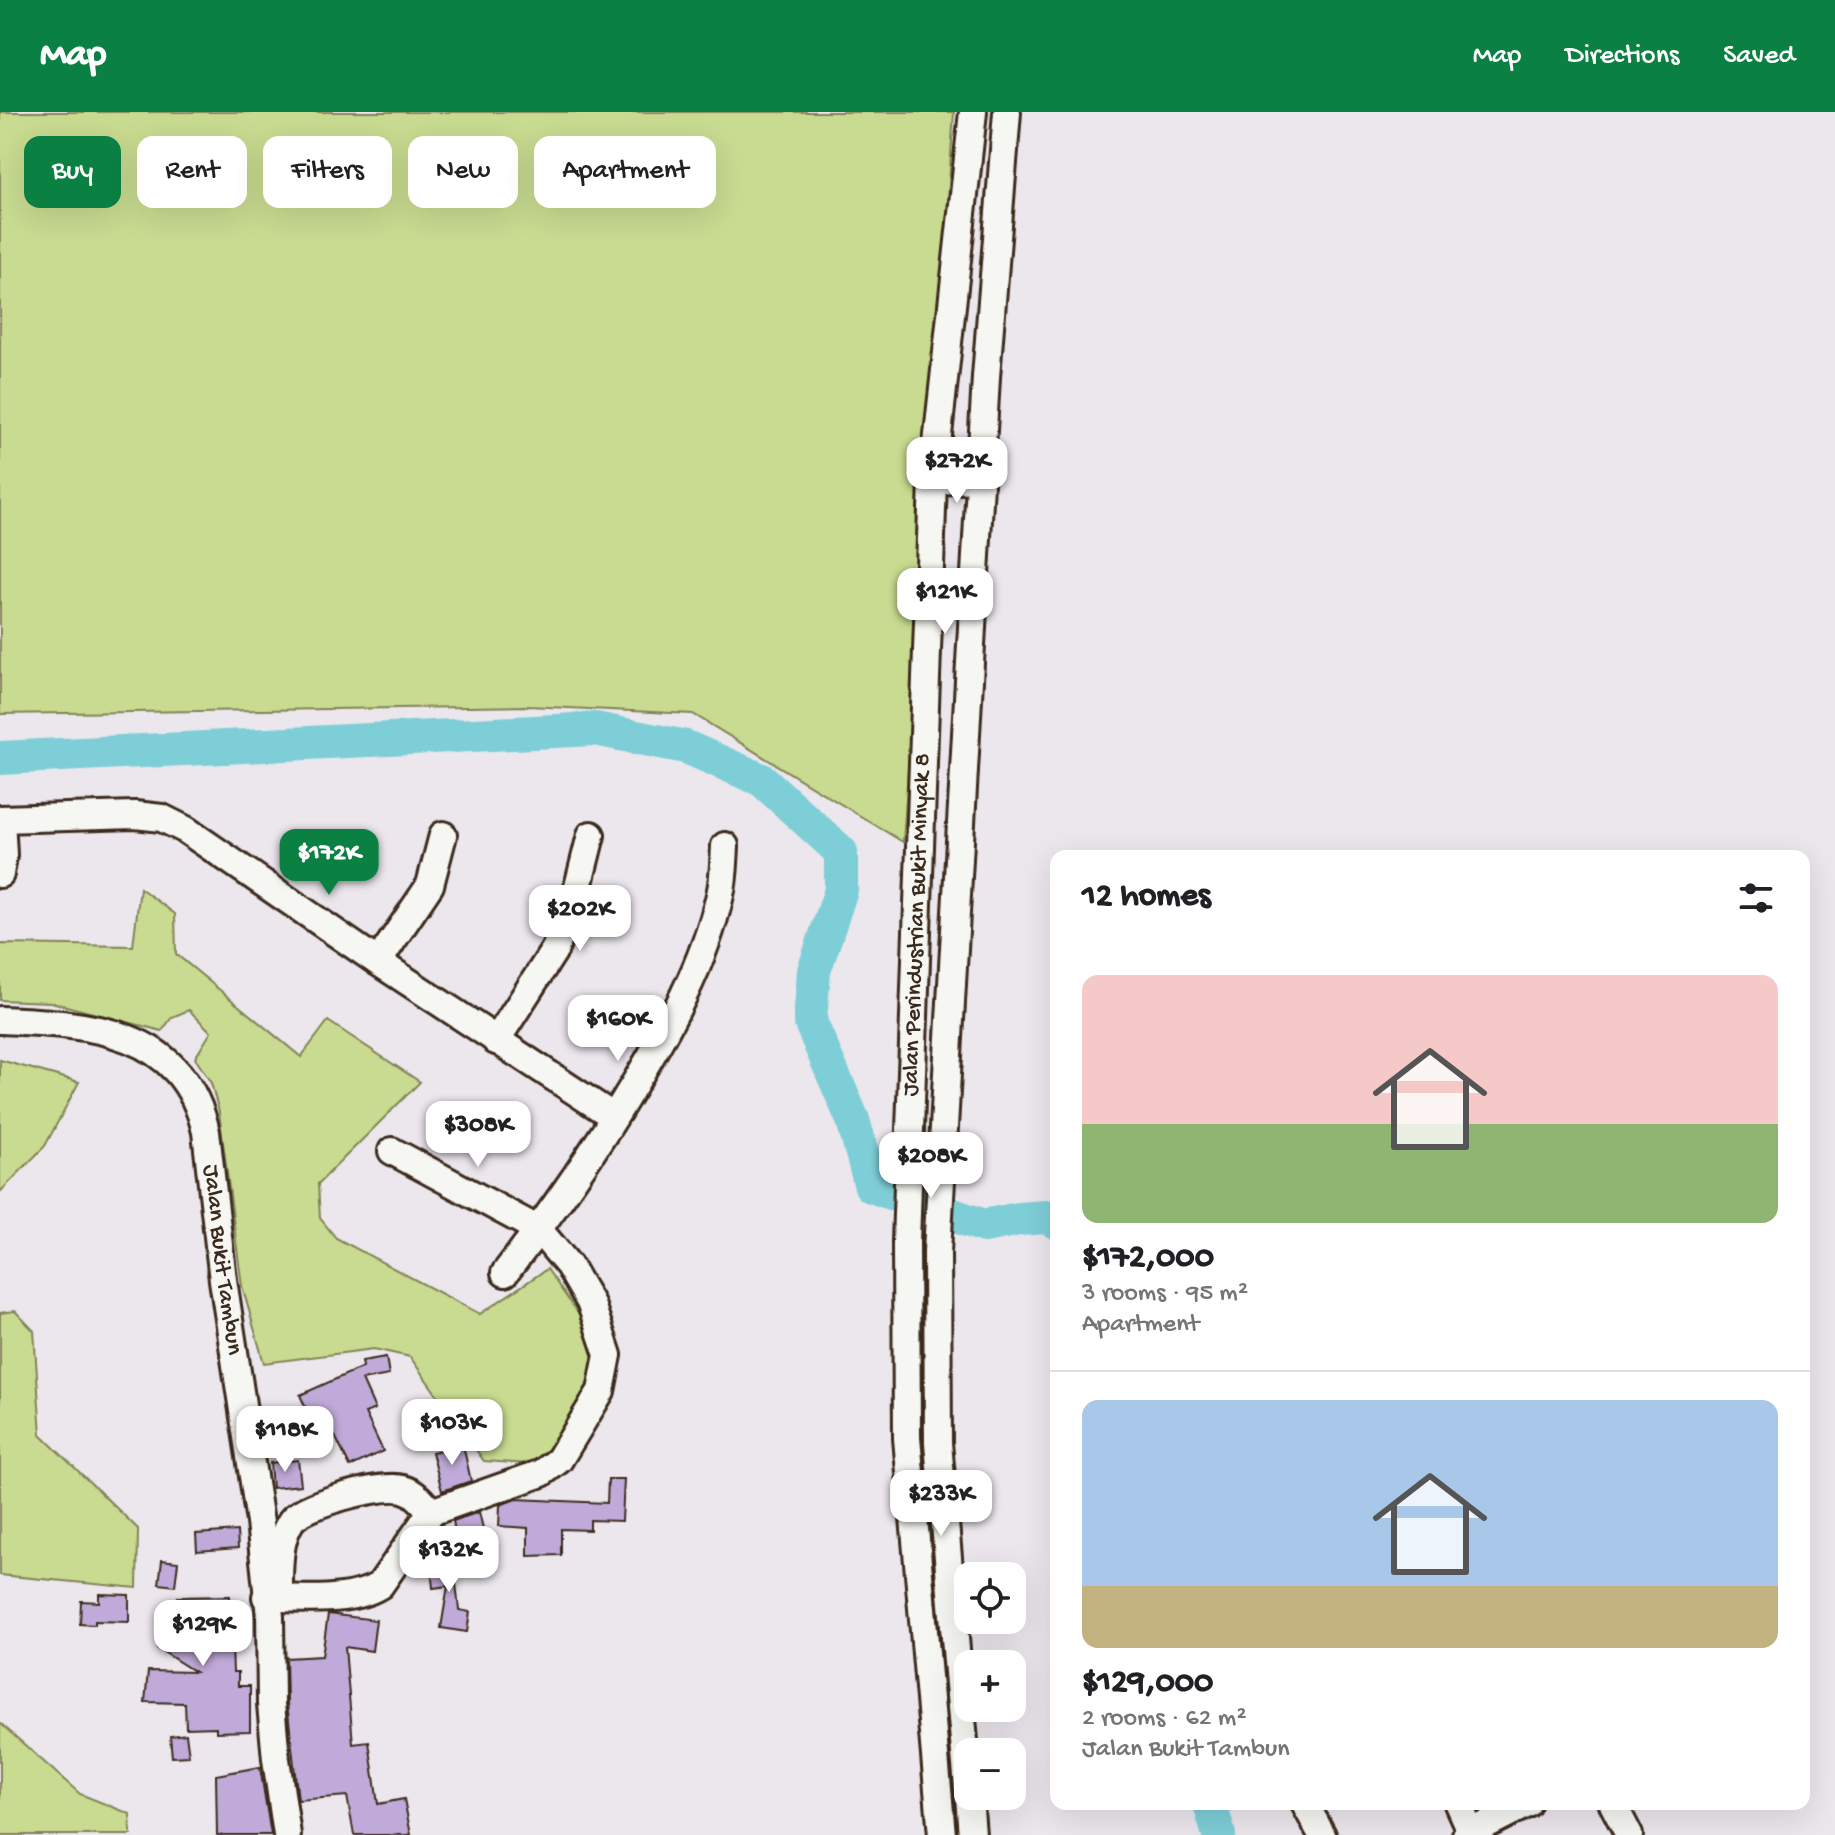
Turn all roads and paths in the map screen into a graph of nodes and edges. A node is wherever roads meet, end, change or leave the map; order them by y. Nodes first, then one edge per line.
1 (973, 112) edge
2 (1007, 112) edge
3 (980, 479) junction
4 (933, 481) junction
5 (1, 819) edge
6 (443, 835) dead end
7 (591, 835) dead end
8 (725, 846) dead end
9 (0, 874) edge
10 (378, 962) junction
11 (0, 1020) edge
12 (496, 1041) junction
13 (614, 1117) junction
14 (392, 1151) dead end
15 (539, 1230) junction
16 (505, 1273) dead end
17 (431, 1512) junction
18 (273, 1598) junction
19 (964, 1738) edge
20 (970, 1810) edge
21 (1308, 1810) edge
22 (1460, 1810) edge
23 (1515, 1810) edge
24 (1616, 1810) edge
25 (1468, 1834) edge
26 (287, 1835) edge
27 (942, 1835) edge
28 (972, 1835) edge
29 (1322, 1835) edge
30 (1629, 1835) edge

1 - 4 street, Jalan Perindustrian Bukit Minyak 8
2 - 3 street, Jalan Perindustrian Bukit Minyak 8
3 - 4 street
3 - 19 street, Jalan Perindustrian Bukit Minyak 8
4 - 27 street, Jalan Perindustrian Bukit Minyak 8
5 - 9 street
5 - 10 street
6 - 10 street
7 - 12 street
8 - 13 street
10 - 12 street
11 - 18 street, Jalan Bukit Tambun
12 - 13 street
13 - 15 street
14 - 15 street
15 - 16 street
15 - 17 street
17 - 18 street
17 - 18 street
18 - 26 street, Jalan Bukit Tambun
20 - 28 street
21 - 29 street
22 - 25 street
23 - 25 street
24 - 30 street

